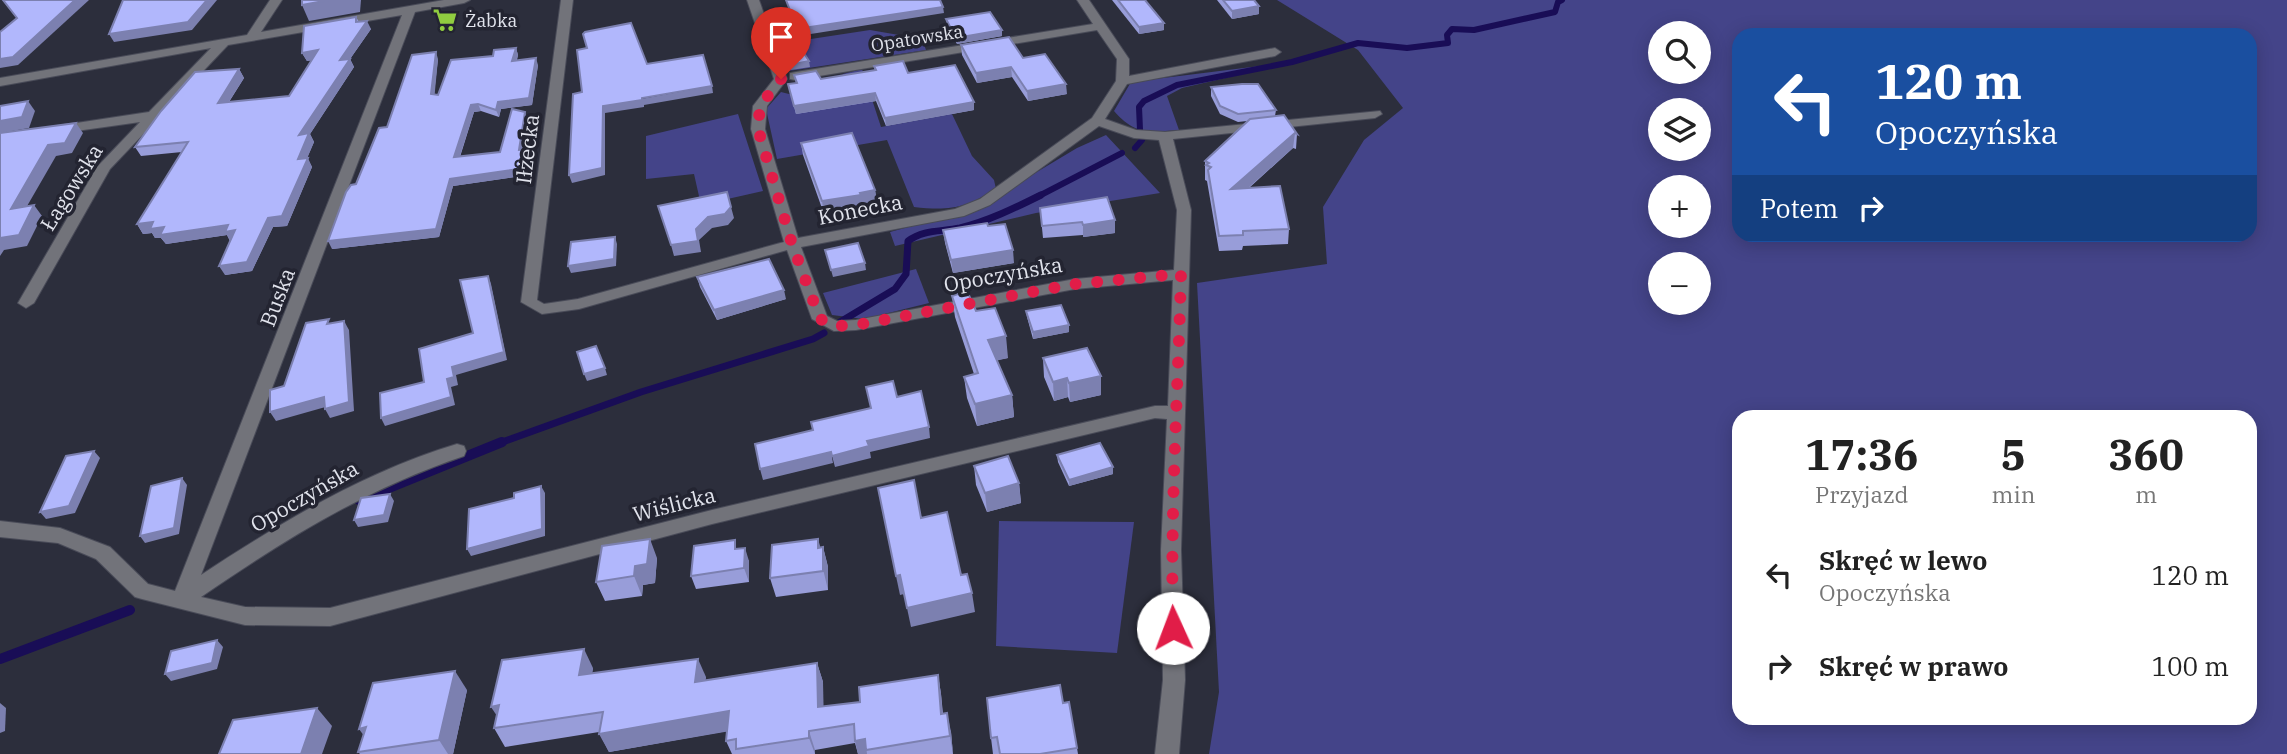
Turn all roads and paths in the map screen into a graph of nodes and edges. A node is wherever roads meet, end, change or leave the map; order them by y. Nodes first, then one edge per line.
1 (276, 0) edge
2 (460, 0) edge
3 (567, 0) edge
4 (753, 0) edge
5 (1083, 0) edge
6 (410, 9) junction
7 (1101, 26) junction
8 (252, 37) junction
9 (223, 43) junction
10 (1275, 52) dead end
11 (781, 79) junction
12 (1122, 80) junction
13 (0, 82) edge
14 (1375, 114) dead end
15 (152, 116) junction
16 (1097, 121) junction
17 (39, 133) edge
18 (1165, 136) junction
19 (792, 244) junction
20 (1181, 274) junction
21 (529, 302) joint
22 (26, 303) dead end
23 (1178, 413) junction
24 (457, 451) dead end
25 (0, 529) edge
26 (183, 599) junction
27 (1167, 754) edge

1 - 8 street
2 - 6 street
3 - 21 street, Iłżecka
4 - 11 street
5 - 7 street
6 - 8 street
6 - 26 street, Buska
7 - 11 street, Opatowska
7 - 12 street
8 - 9 street
9 - 13 street
9 - 15 street, Łagowska
10 - 12 street
11 - 19 street
12 - 16 street, Konecka
14 - 18 street
15 - 17 street
15 - 22 street, Łagowska
16 - 18 street
16 - 19 street, Konecka
18 - 20 street
19 - 20 street, Opoczyńska
19 - 21 street, Konecka
20 - 23 street
23 - 26 street, Wiślicka
23 - 27 street
24 - 26 street, Opoczyńska
25 - 26 street, Wiślicka

